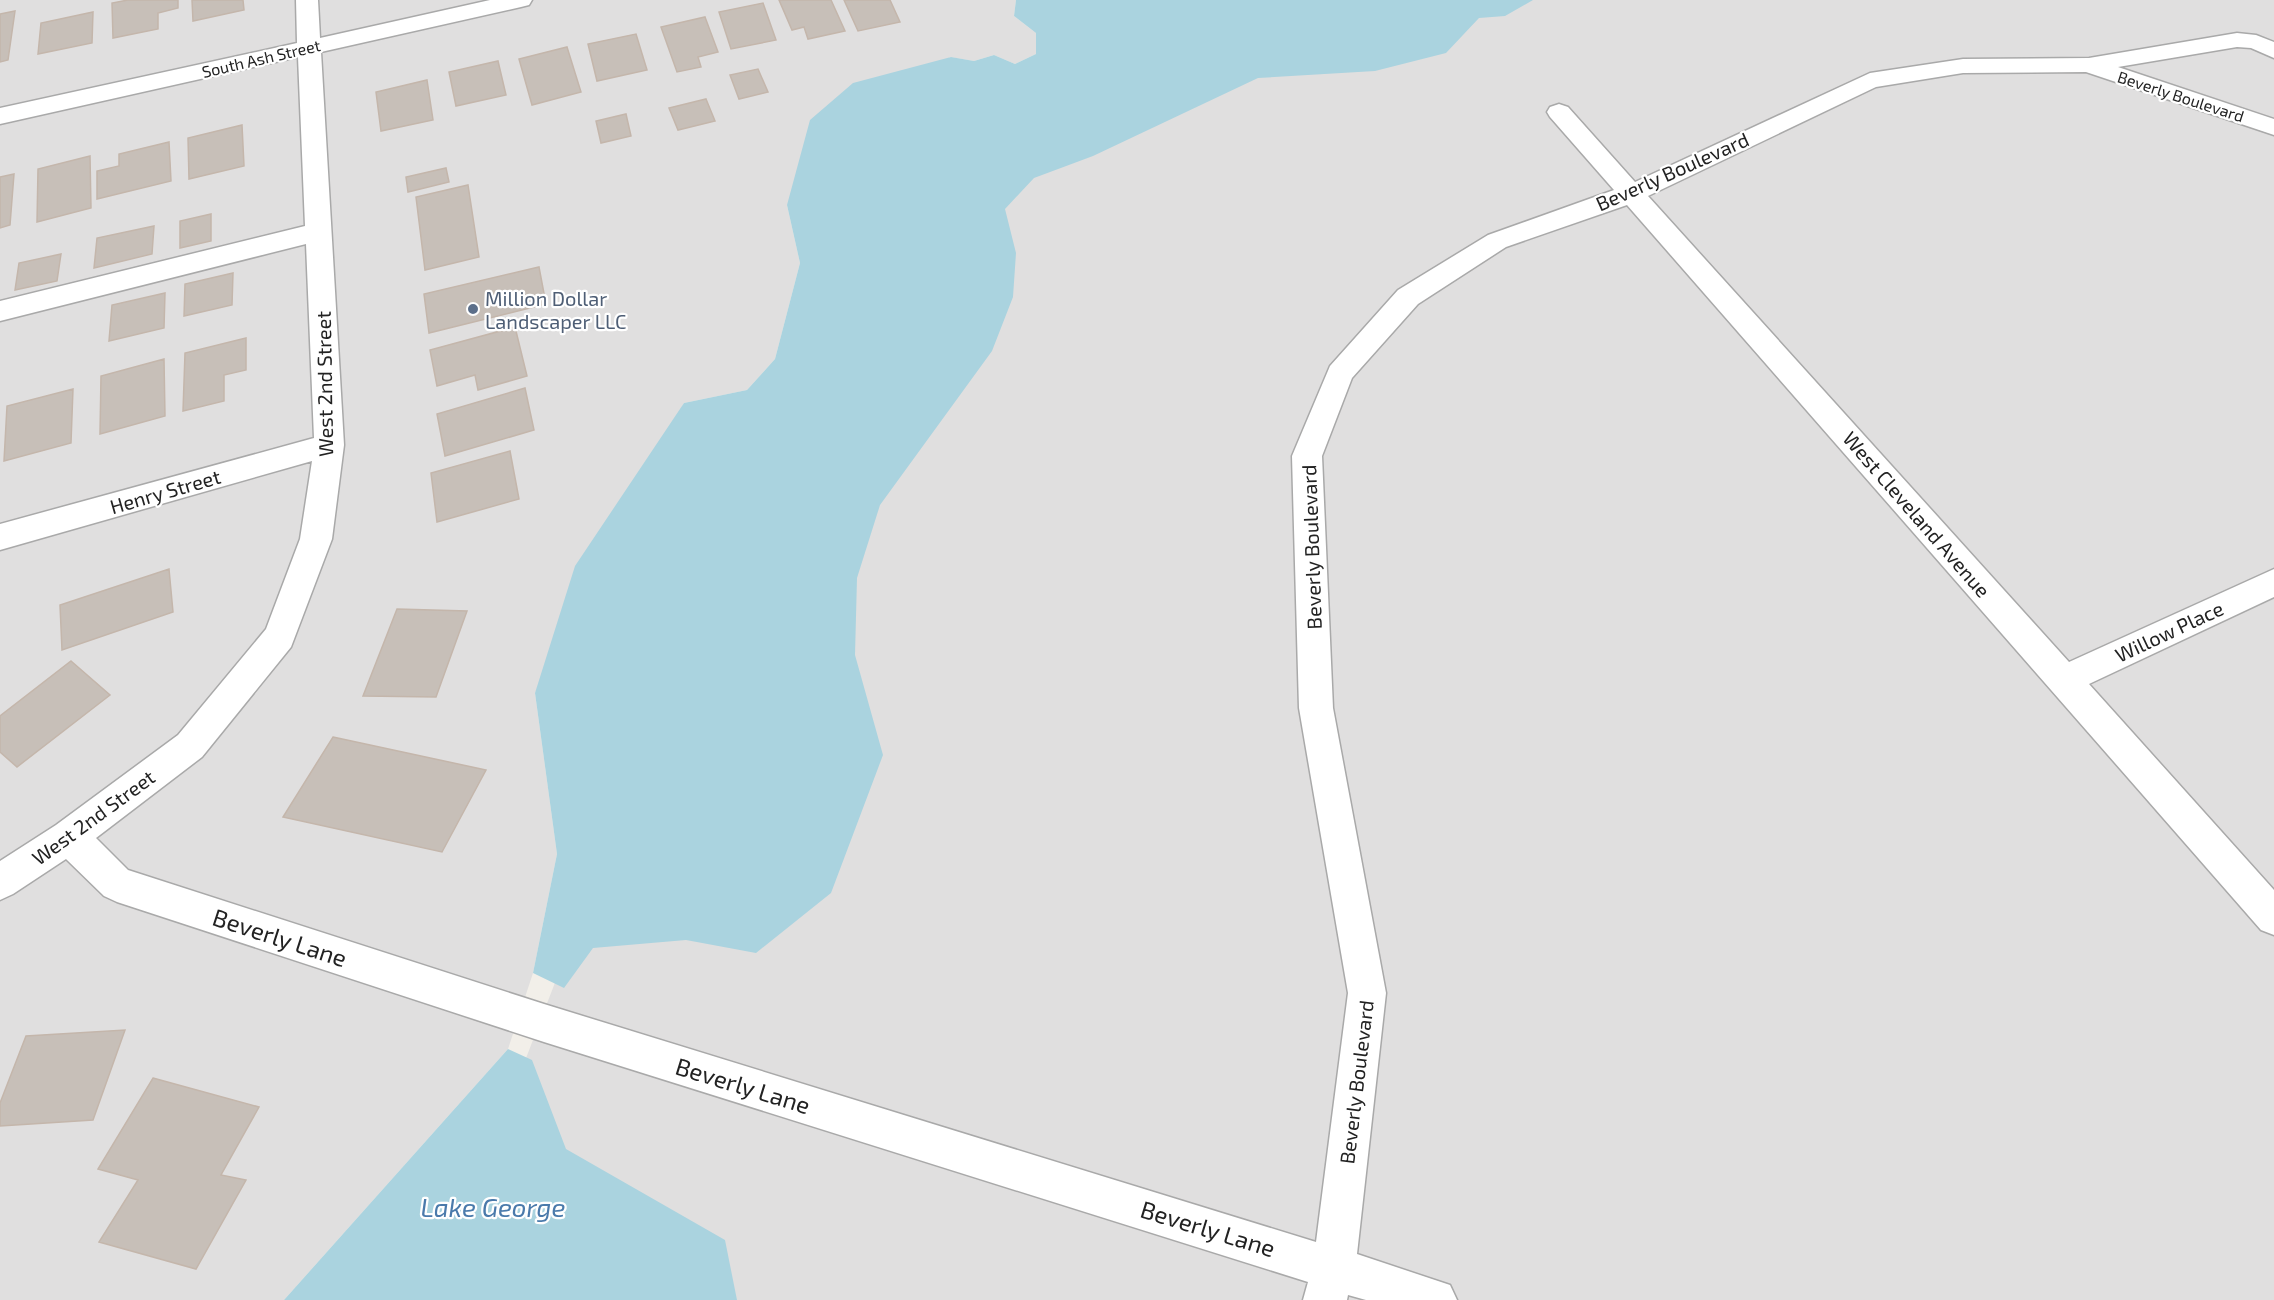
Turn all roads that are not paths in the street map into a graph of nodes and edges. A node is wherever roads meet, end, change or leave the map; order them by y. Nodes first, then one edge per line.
1 (307, 0) edge
2 (521, 0) edge
3 (310, 46) junction
4 (2274, 51) edge
5 (2088, 65) junction
6 (1559, 112) dead end
7 (0, 116) edge
8 (2274, 127) edge
9 (1633, 193) junction
10 (319, 232) junction
11 (0, 311) edge
12 (329, 445) junction
13 (0, 537) edge
14 (2274, 582) edge
15 (2064, 681) junction
16 (69, 837) junction
17 (0, 882) edge
18 (2274, 917) edge
19 (1329, 1283) edge
20 (1435, 1300) edge

1 - 3 street, West 2nd Street
2 - 3 street, South Ash Street
3 - 7 street, South Ash Street
3 - 10 street, West 2nd Street
4 - 5 street, Beverly Boulevard
5 - 8 street, Beverly Boulevard
5 - 9 street, Beverly Boulevard
6 - 9 street, West Cleveland Avenue
9 - 15 street, West Cleveland Avenue
9 - 19 street, Beverly Boulevard
10 - 11 street
10 - 12 street, West 2nd Street
12 - 13 street, Henry Street
12 - 16 street, West 2nd Street
14 - 15 street, Willow Place
15 - 18 street, West Cleveland Avenue
16 - 17 street, West 2nd Street
16 - 19 street, Beverly Lane
19 - 20 street, Beverly Lane

